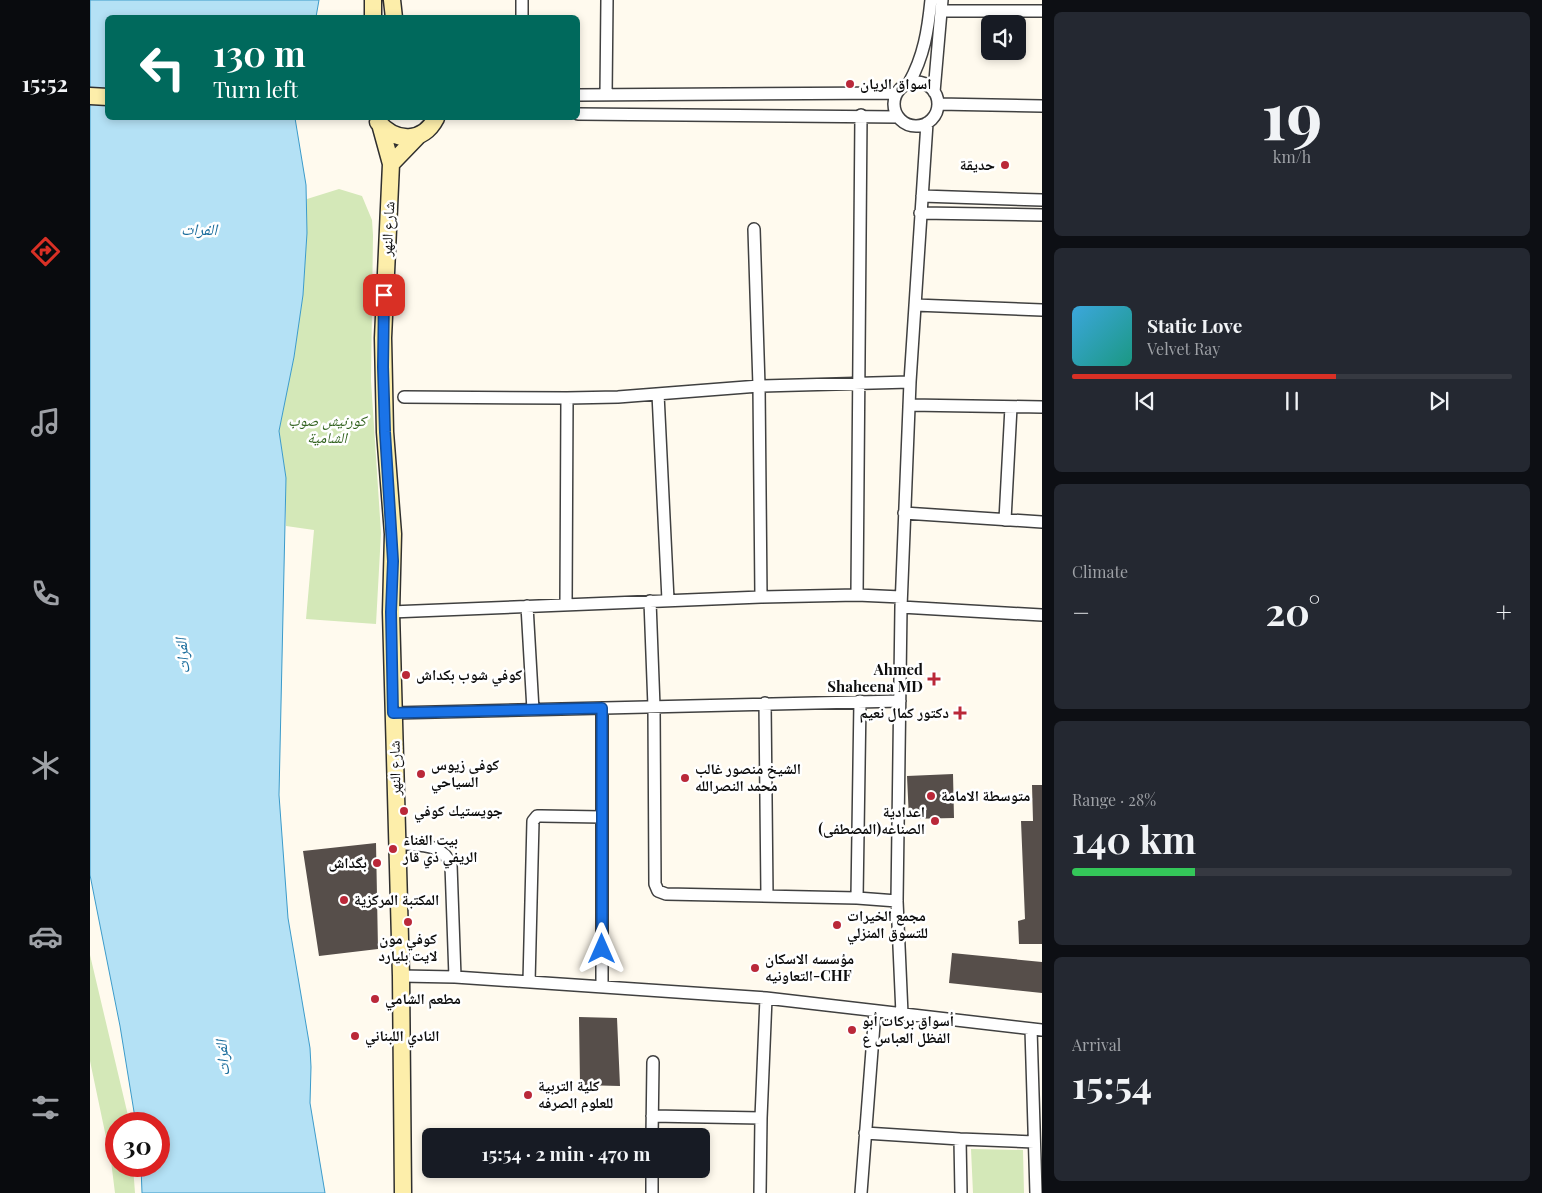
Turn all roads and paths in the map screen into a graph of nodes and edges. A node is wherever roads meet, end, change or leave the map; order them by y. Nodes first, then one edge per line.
1 (372, 0) edge
2 (392, 0) edge
3 (522, 0) edge
4 (607, 0) edge
5 (930, 0) edge
6 (942, 5) edge
7 (1042, 11) edge
8 (373, 15) edge
9 (394, 15) edge
10 (522, 15) edge
11 (909, 83) junction
12 (934, 92) junction
13 (897, 93) junction
14 (580, 95) edge
15 (606, 95) junction
16 (90, 96) edge
17 (105, 97) edge
18 (938, 104) junction
19 (1042, 106) edge
20 (580, 114) edge
21 (861, 115) junction
22 (898, 117) junction
23 (376, 120) edge
24 (435, 120) edge
25 (927, 123) junction
26 (420, 135) junction
27 (392, 164) junction
28 (922, 196) junction
29 (1042, 200) edge
30 (920, 213) junction
31 (1042, 215) edge
32 (754, 229) dead end
33 (915, 305) junction
34 (1042, 310) edge
35 (910, 382) junction
36 (859, 383) junction
37 (759, 386) junction
38 (658, 394) junction
39 (404, 397) dead end
40 (567, 398) junction
41 (909, 405) junction
42 (1010, 407) junction
43 (1042, 407) edge
44 (904, 513) junction
45 (1005, 520) junction
46 (1042, 522) edge
47 (857, 595) junction
48 (761, 596) junction
49 (668, 600) junction
50 (650, 601) junction
51 (901, 602) junction
52 (566, 604) junction
53 (527, 606) junction
54 (391, 612) junction
55 (1042, 615) edge
56 (860, 701) junction
57 (900, 701) junction
58 (765, 703) junction
59 (602, 708) junction
60 (654, 708) junction
61 (533, 710) junction
62 (393, 713) junction
63 (602, 817) junction
64 (397, 843) junction
65 (767, 896) junction
66 (857, 898) junction
67 (897, 901) junction
68 (401, 976) junction
69 (455, 977) junction
70 (529, 982) junction
71 (602, 987) junction
72 (766, 998) junction
73 (875, 1011) junction
74 (902, 1014) junction
75 (1036, 1030) edge
76 (653, 1062) dead end
77 (652, 1116) junction
78 (761, 1118) junction
79 (652, 1128) edge
80 (865, 1133) junction
81 (960, 1139) junction
82 (1034, 1142) junction
83 (652, 1178) edge
84 (403, 1193) edge
85 (652, 1193) edge
86 (760, 1193) edge
87 (861, 1193) edge
88 (961, 1193) edge
89 (1036, 1193) edge

1 - 8 main road
2 - 9 main road
3 - 10 street
4 - 15 street
5 - 11 street
6 - 7 street
6 - 12 street
11 - 12 street
11 - 13 street
12 - 18 street
13 - 15 street
13 - 22 street
14 - 15 street
16 - 17 main road
18 - 19 street
18 - 25 street
20 - 21 street
21 - 22 street
21 - 36 street
22 - 25 street
23 - 26 main road
23 - 27 main road, شارع النهر
24 - 26 main road
25 - 28 street
26 - 27 main road
27 - 54 main road, شارع النهر
28 - 29 street
28 - 30 street
30 - 31 street
30 - 33 street
32 - 37 street
33 - 34 street
33 - 35 street
35 - 36 street
35 - 41 street
36 - 37 street
36 - 47 street
37 - 38 street
37 - 48 street
38 - 40 street
38 - 49 street
39 - 40 street
40 - 52 street
41 - 42 street
41 - 44 street
42 - 43 street
42 - 45 street
44 - 45 street
44 - 51 street
45 - 46 street
47 - 48 street
47 - 51 street
48 - 49 street
49 - 50 street
50 - 52 street
50 - 60 street
51 - 55 street
51 - 57 street
52 - 53 street
53 - 54 street
53 - 61 street
54 - 62 main road, شارع النهر
56 - 57 street
56 - 58 street
56 - 66 street
57 - 67 street
58 - 60 street
58 - 65 street
59 - 60 street
59 - 61 street
59 - 63 street
60 - 65 street
61 - 62 street
62 - 64 main road, شارع النهر
63 - 70 street
63 - 71 street
64 - 68 main road, شارع النهر
64 - 69 street
65 - 66 street
66 - 67 street
67 - 74 street
68 - 69 street
68 - 84 main road, شارع النهر
69 - 70 street
70 - 71 street
71 - 72 street
72 - 73 street
72 - 78 street
73 - 74 street
73 - 80 street
74 - 75 street
75 - 82 street
76 - 77 street
77 - 78 street
77 - 79 street
78 - 86 street
80 - 81 street
80 - 87 street
81 - 82 street
81 - 88 street
82 - 89 street
83 - 85 street

